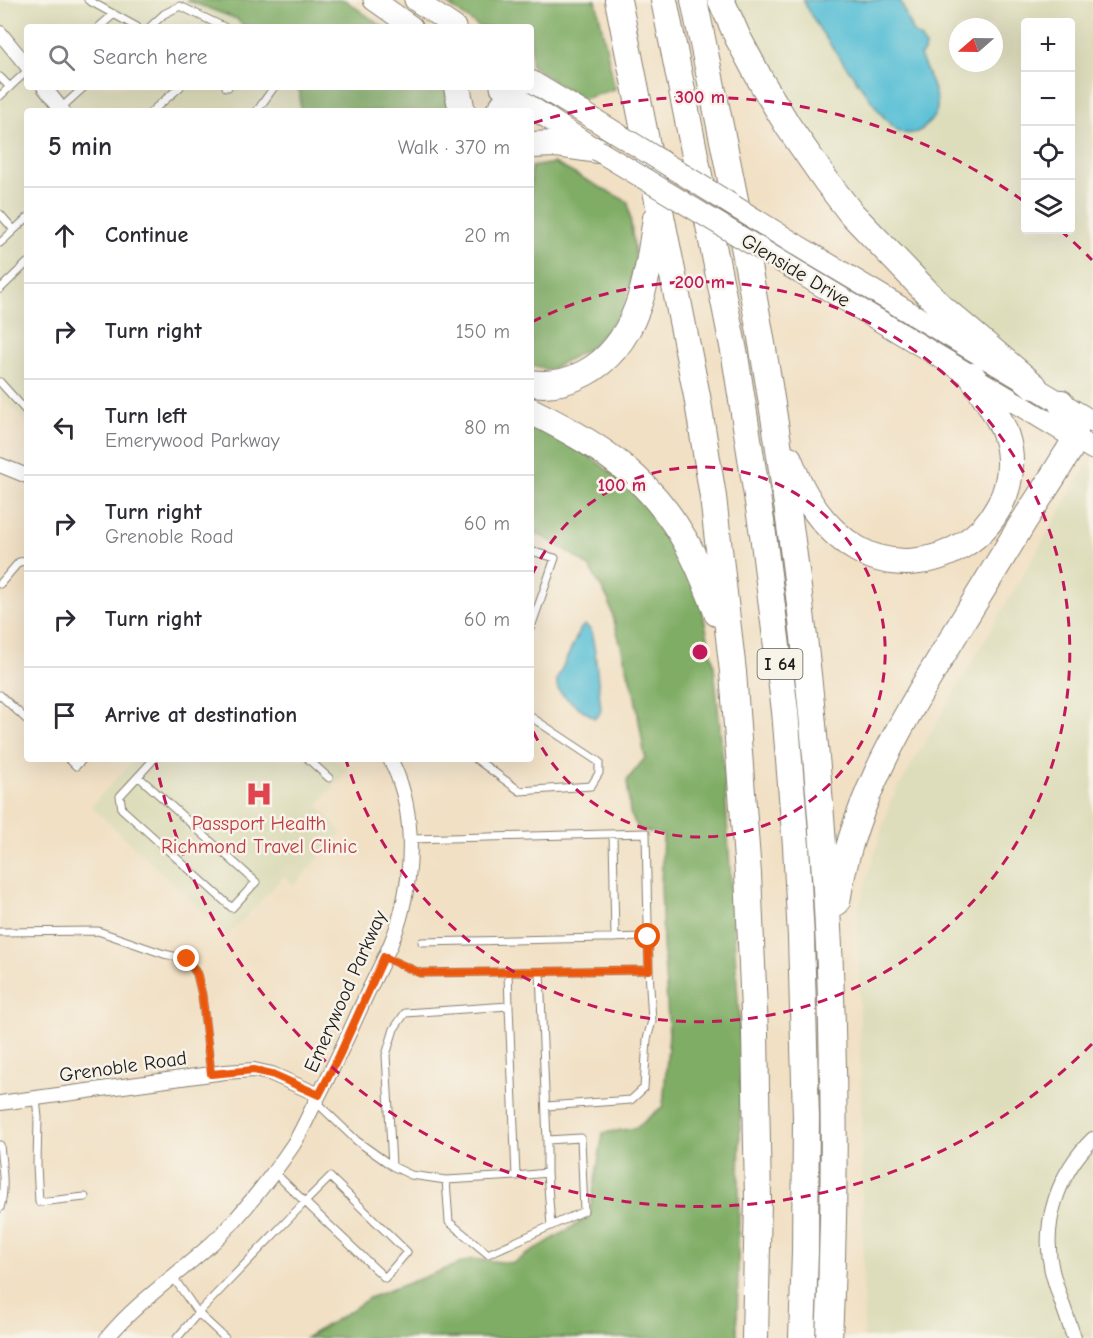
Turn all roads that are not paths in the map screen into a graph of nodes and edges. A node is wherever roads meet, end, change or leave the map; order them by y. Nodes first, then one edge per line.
1 (88, 0) edge
2 (374, 0) edge
3 (415, 0) edge
4 (618, 0) edge
5 (664, 0) edge
6 (694, 0) edge
7 (721, 0) edge
8 (114, 14) junction
9 (102, 24) edge
10 (132, 24) edge
11 (153, 24) edge
12 (218, 24) edge
13 (408, 24) edge
14 (451, 24) edge
15 (0, 33) edge
16 (24, 62) edge
17 (24, 74) edge
18 (0, 77) edge
19 (10, 87) junction
20 (46, 90) edge
21 (81, 90) edge
22 (176, 90) edge
23 (272, 90) edge
24 (458, 90) edge
25 (512, 92) edge
26 (0, 96) edge
27 (60, 108) edge
28 (64, 108) edge
29 (156, 108) edge
30 (259, 108) edge
31 (461, 108) edge
32 (534, 144) edge
33 (597, 150) junction
34 (658, 200) junction
35 (0, 214) edge
36 (24, 221) edge
37 (14, 230) junction
38 (0, 243) edge
39 (24, 266) edge
40 (0, 289) edge
41 (972, 376) junction
42 (768, 378) junction
43 (0, 382) edge
44 (534, 383) edge
45 (1034, 386) junction
46 (1061, 403) joint
47 (24, 409) edge
48 (534, 412) edge
49 (1087, 436) edge
50 (0, 465) edge
51 (24, 475) edge
52 (534, 551) edge
53 (24, 561) edge
54 (0, 584) edge
55 (534, 618) edge
56 (733, 672) junction
57 (0, 695) edge
58 (24, 717) edge
59 (534, 719) edge
60 (151, 762) edge
61 (311, 762) edge
62 (395, 762) edge
63 (480, 762) edge
64 (138, 777) junction
65 (329, 778) dead end
66 (613, 834) junction
67 (410, 839) junction
68 (0, 932) edge
69 (648, 937) junction
70 (615, 938) junction
71 (422, 942) dead end
72 (830, 950) junction
73 (384, 957) junction
74 (649, 970) junction
75 (508, 972) junction
76 (540, 972) junction
77 (509, 1006) junction
78 (211, 1074) junction
79 (36, 1098) junction
80 (317, 1099) junction
81 (0, 1103) edge
82 (546, 1106) junction
83 (1093, 1139) edge
84 (547, 1140) junction
85 (0, 1145) edge
86 (392, 1166) junction
87 (274, 1172) junction
88 (547, 1173) junction
89 (516, 1176) junction
90 (446, 1180) junction
91 (85, 1197) dead end
92 (305, 1202) junction
93 (0, 1208) edge
94 (551, 1226) junction
95 (173, 1277) junction
96 (198, 1313) junction
97 (107, 1338) edge
98 (177, 1338) edge
99 (225, 1338) edge
100 (755, 1338) edge
101 (802, 1338) edge
102 (829, 1338) edge
103 (1074, 1338) edge

1 - 8 lane
2 - 13 main road
3 - 14 main road
4 - 34 highway, I 64
5 - 101 highway, I 64
6 - 42 highway
7 - 45 highway
8 - 9 lane
8 - 10 lane
11 - 12 lane
15 - 16 street
17 - 19 lane
18 - 19 lane
19 - 26 lane
20 - 27 street
21 - 28 lane
22 - 29 lane
23 - 30 lane
24 - 31 highway
25 - 33 main road, Glenside Drive
25 - 45 main road, Glenside Drive, bridge
32 - 33 highway
33 - 41 main road, Glenside Drive, bridge
34 - 44 highway
34 - 56 highway, I 64
35 - 37 lane
36 - 37 lane
37 - 38 lane
39 - 40 lane
41 - 42 highway
41 - 49 main road, Glenside Drive
42 - 72 highway
43 - 47 lane
45 - 46 main road, Glenside Drive
46 - 49 highway
48 - 56 highway
49 - 72 highway
50 - 51 street
52 - 55 lane
53 - 54 lane
56 - 100 highway, I 64
57 - 58 lane
59 - 63 lane
60 - 64 lane
61 - 65 lane
62 - 67 street, Emerywood Parkway
64 - 64 lane
66 - 67 lane
66 - 69 lane
66 - 70 lane
67 - 73 street, Emerywood Parkway
68 - 78 lane
69 - 70 lane
69 - 74 lane
70 - 71 lane
72 - 102 highway
73 - 75 lane
73 - 80 street, Emerywood Parkway
74 - 76 lane
74 - 82 lane
75 - 76 lane
75 - 77 lane
76 - 82 lane
77 - 86 lane
77 - 89 lane
78 - 79 street, Grenoble Road
78 - 80 street, Grenoble Road
79 - 81 street, Grenoble Road
79 - 91 lane
80 - 86 lane
80 - 87 street, Emerywood Parkway
82 - 84 lane
83 - 103 street
84 - 88 lane
84 - 94 lane
85 - 93 lane
86 - 90 lane
87 - 92 lane
87 - 95 street, Emerywood Parkway
88 - 89 lane
88 - 94 lane
89 - 90 lane
90 - 94 lane
92 - 92 lane
92 - 96 lane
95 - 96 lane
95 - 97 street, Emerywood Parkway
96 - 98 lane
96 - 99 lane

